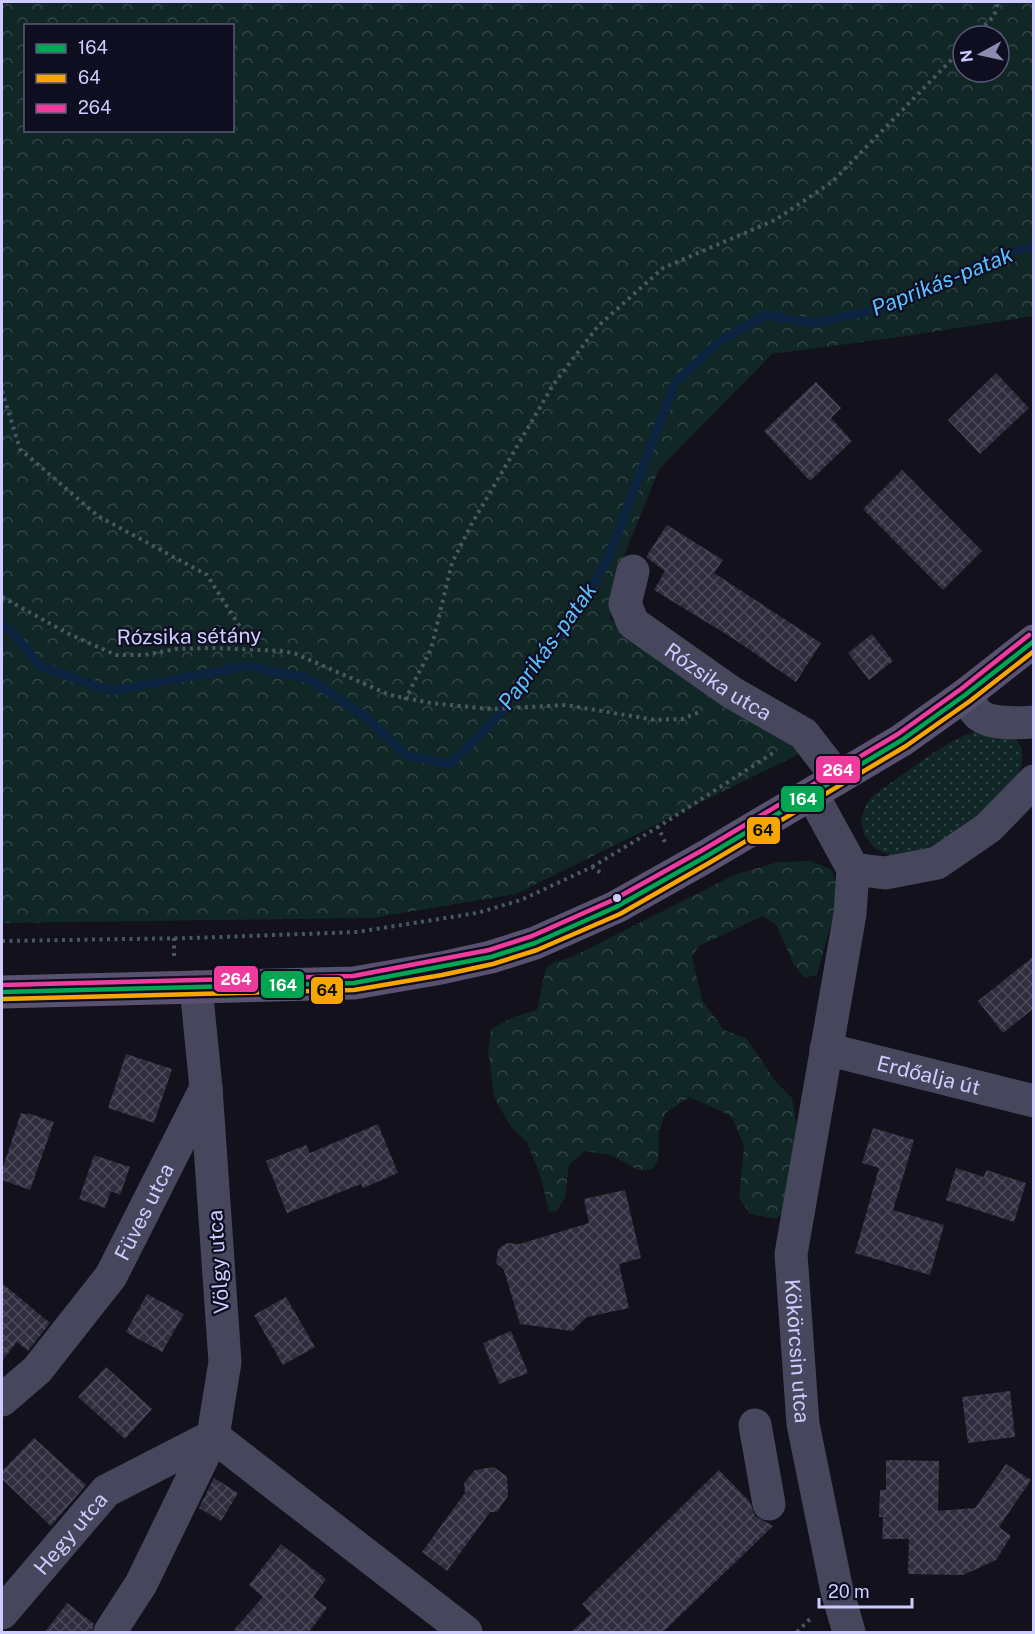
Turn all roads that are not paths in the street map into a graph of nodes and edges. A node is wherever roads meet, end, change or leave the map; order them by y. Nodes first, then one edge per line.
1 (633, 571) dead end
2 (1034, 641) edge
3 (965, 695) junction
4 (1034, 722) edge
5 (1034, 781) edge
6 (825, 786) junction
7 (853, 869) junction
8 (195, 987) junction
9 (2, 992) edge
10 (826, 1049) junction
11 (206, 1088) junction
12 (1034, 1101) edge
13 (2, 1400) edge
14 (755, 1425) dead end
15 (213, 1436) junction
16 (769, 1504) dead end
17 (2, 1613) edge
18 (110, 1632) edge
19 (466, 1632) edge
20 (849, 1632) edge

1 - 6 street, Rózsika utca
2 - 3 main road
3 - 4 street
3 - 6 main road
5 - 7 street
6 - 7 street
6 - 8 main road
7 - 10 street, Kökörcsin utca
8 - 9 main road
8 - 11 street
10 - 12 street, Erdőalja út
10 - 20 street, Kökörcsin utca
11 - 13 street, Füves utca
11 - 15 street, Völgy utca
14 - 16 street
15 - 17 street, Hegy utca
15 - 18 street, Völgy utca
15 - 19 street

